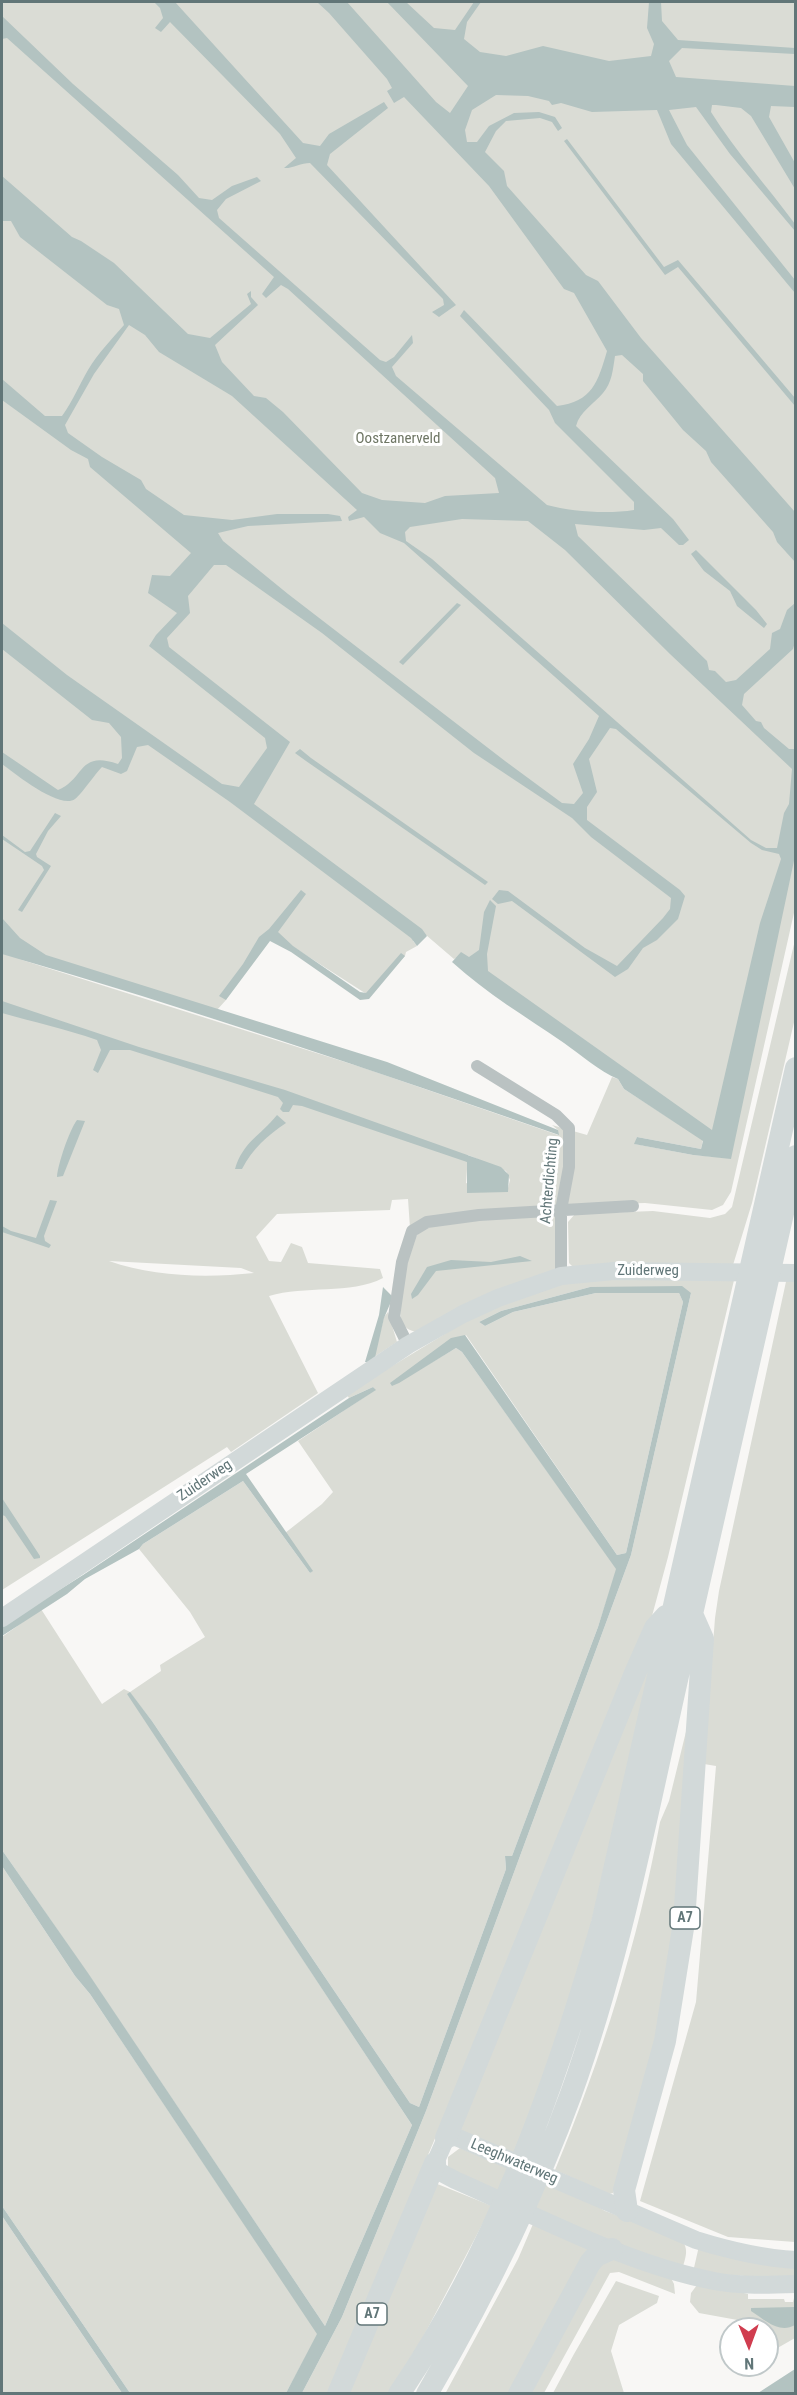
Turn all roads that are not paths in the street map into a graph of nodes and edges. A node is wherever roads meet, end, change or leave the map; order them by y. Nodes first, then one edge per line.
1 (477, 1066) dead end
2 (795, 1068) edge
3 (795, 1156) edge
4 (633, 1206) dead end
5 (561, 1210) junction
6 (769, 1229) junction
7 (795, 1273) edge
8 (561, 1276) junction
9 (408, 1345) junction
10 (682, 1611) junction
11 (2, 1618) edge
12 (446, 2138) junction
13 (435, 2163) junction
14 (627, 2211) junction
15 (500, 2237) junction
16 (612, 2249) junction
17 (795, 2260) edge
18 (795, 2284) edge
19 (338, 2394) edge
20 (399, 2394) edge
21 (427, 2394) edge
22 (519, 2394) edge

1 - 5 street, Achterdichting
2 - 6 highway
3 - 6 highway
4 - 5 street
5 - 8 street, Achterdichting
5 - 9 street
6 - 10 highway
7 - 8 street, Zuiderweg
8 - 9 street, Zuiderweg
9 - 11 street, Zuiderweg
10 - 12 highway
10 - 14 highway, A7
10 - 15 highway
12 - 13 street
12 - 14 street, Leeghwaterweg
13 - 16 street
13 - 19 highway, A7
14 - 17 street, Leeghwaterweg
15 - 20 highway
15 - 21 highway
16 - 18 street
16 - 22 highway

